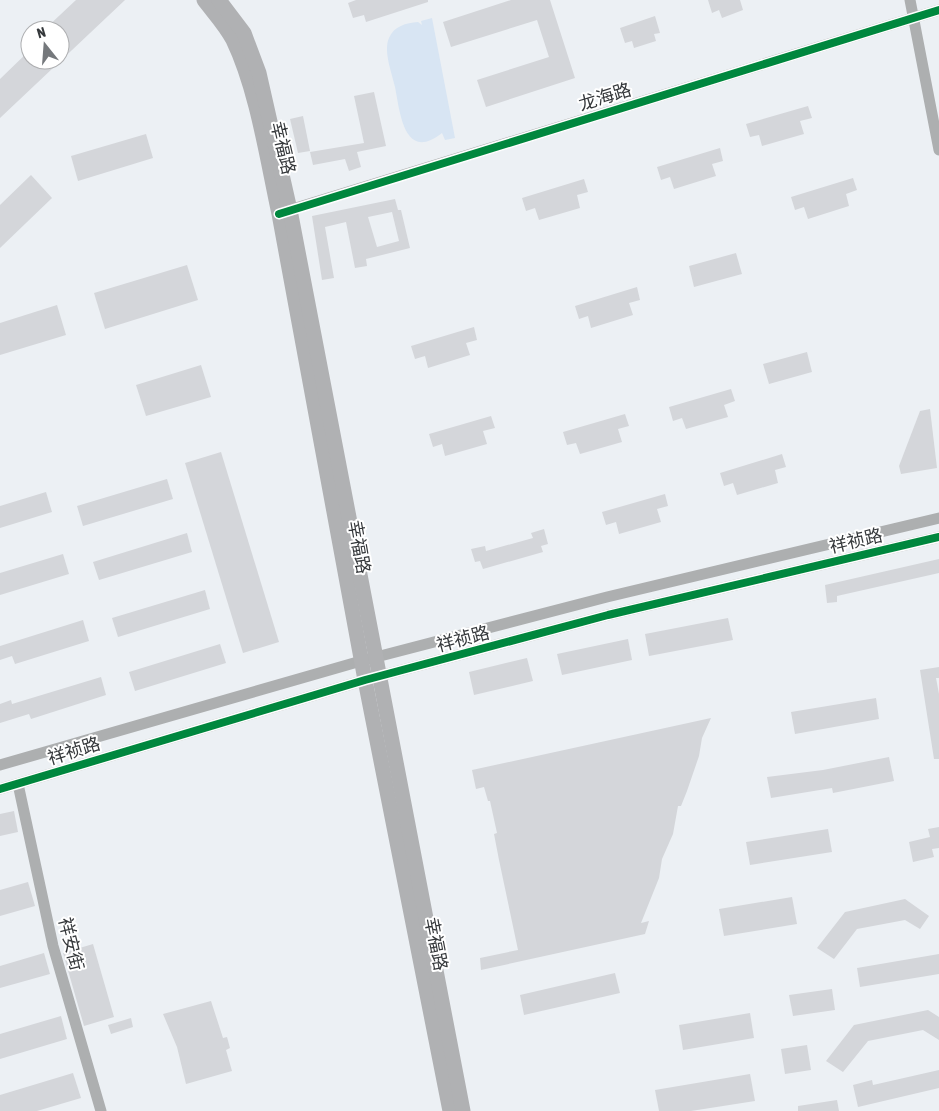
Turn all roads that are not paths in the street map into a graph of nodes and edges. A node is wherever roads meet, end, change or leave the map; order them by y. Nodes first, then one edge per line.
1 (204, 0) edge
2 (219, 0) edge
3 (910, 0) edge
4 (939, 10) edge
5 (913, 18) junction
6 (939, 150) edge
7 (285, 212) junction
8 (939, 518) edge
9 (939, 537) edge
10 (368, 659) junction
11 (372, 679) junction
12 (0, 765) edge
13 (18, 784) junction
14 (0, 789) edge
15 (101, 1111) edge
16 (450, 1111) edge
17 (463, 1111) edge

1 - 7 main road, 幸福路
2 - 7 main road, 幸福路
3 - 5 street
4 - 5 street, 龙海路
5 - 6 street
5 - 7 street, 龙海路
7 - 10 main road, 幸福路
8 - 10 street, 祥祯路
9 - 11 street, 祥祯路
10 - 11 main road, 幸福路
10 - 12 street, 祥祯路
11 - 13 street, 祥祯路
11 - 16 main road, 幸福路
11 - 17 main road, 幸福路
13 - 14 street, 祥祯路
13 - 15 street, 祥安街

